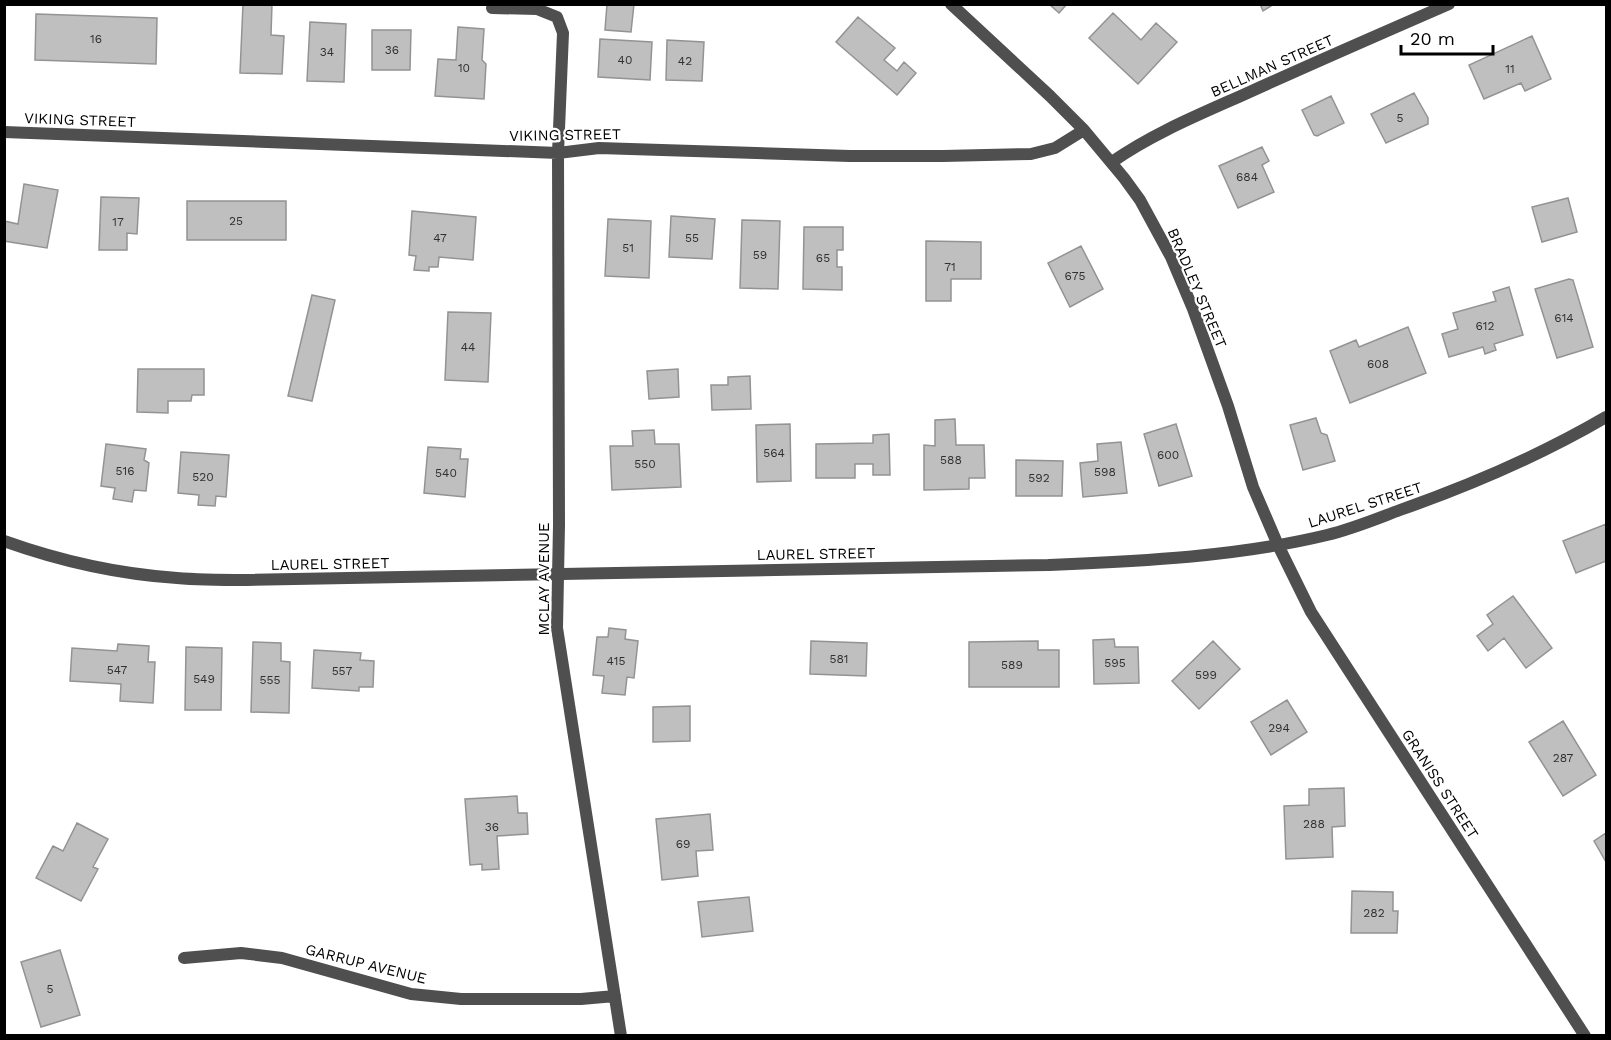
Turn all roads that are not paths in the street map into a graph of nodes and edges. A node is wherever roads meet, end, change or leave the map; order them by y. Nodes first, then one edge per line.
1 (951, 4) edge
2 (1449, 4) edge
3 (492, 8) dead end
4 (1084, 130) junction
5 (4, 132) edge
6 (558, 153) junction
7 (1112, 162) junction
8 (1606, 417) edge
9 (4, 541) edge
10 (1278, 545) junction
11 (558, 575) junction
12 (184, 958) dead end
13 (615, 996) junction
14 (621, 1035) edge
15 (1585, 1035) edge

1 - 4 street, BRADLEY STREET
2 - 7 street, BELLMAN STREET
3 - 6 street, MCLAY AVENUE
4 - 6 street, VIKING STREET
4 - 7 street, BRADLEY STREET
5 - 6 street, VIKING STREET
6 - 11 street, MCLAY AVENUE
7 - 10 street, BRADLEY STREET
8 - 10 street, LAUREL STREET
9 - 11 street, LAUREL STREET
10 - 11 street, LAUREL STREET
10 - 15 street, GRANISS STREET
11 - 13 street, MCLAY AVENUE
12 - 13 street, GARRUP AVENUE
13 - 14 street, MCLAY AVENUE

